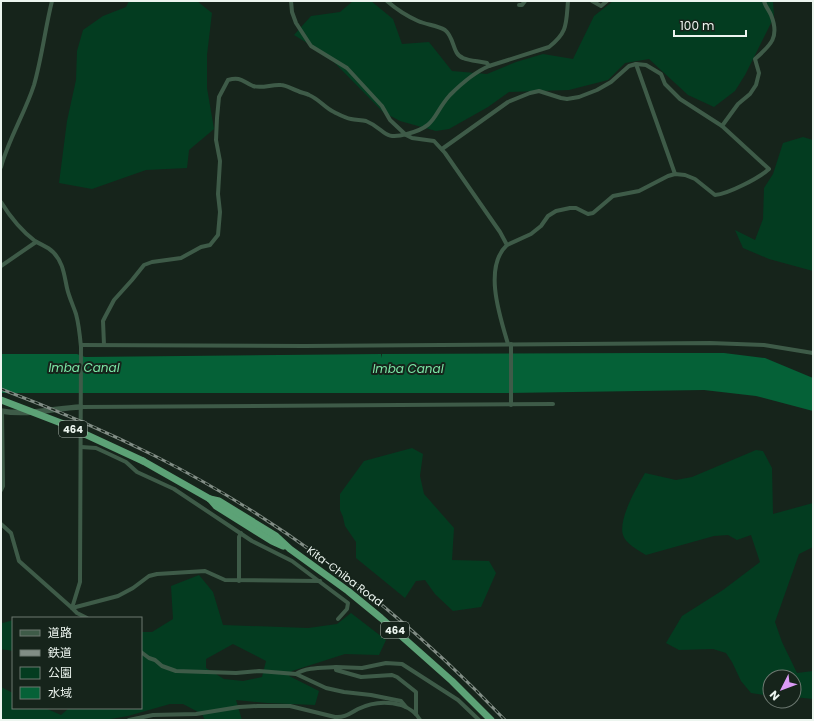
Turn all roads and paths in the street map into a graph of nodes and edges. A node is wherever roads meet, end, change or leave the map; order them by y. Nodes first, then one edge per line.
1 (52, 1) edge
2 (291, 1) edge
3 (387, 1) edge
4 (526, 1) edge
5 (568, 1) edge
6 (592, 1) edge
7 (607, 1) edge
8 (764, 1) edge
9 (519, 5) dead end
10 (636, 64) junction
11 (489, 66) junction
12 (722, 126) junction
13 (406, 135) junction
14 (442, 150) junction
15 (1, 167) edge
16 (675, 174) junction
17 (1, 202) edge
18 (36, 242) junction
19 (507, 245) junction
20 (1, 266) edge
21 (510, 344) junction
22 (104, 345) junction
23 (81, 346) junction
24 (813, 353) edge
25 (1, 400) edge
26 (553, 404) dead end
27 (511, 405) junction
28 (81, 407) junction
29 (1, 411) edge
30 (81, 447) junction
31 (1, 490) edge
32 (210, 499) junction
33 (244, 523) junction
34 (1, 524) edge
35 (240, 532) junction
36 (290, 550) junction
37 (239, 580) junction
38 (320, 581) junction
39 (72, 608) junction
40 (85, 617) edge
41 (338, 619) dead end
42 (142, 653) edge
43 (336, 667) junction
44 (296, 674) junction
45 (406, 707) junction
46 (416, 715) junction
47 (129, 720) edge
48 (420, 720) edge
49 (479, 720) edge
50 (491, 720) edge

1 - 15 street
2 - 13 street
3 - 11 street
4 - 9 street
5 - 11 street
6 - 7 street
8 - 12 street
10 - 12 street
10 - 14 street
10 - 16 street
11 - 13 street
12 - 16 street
13 - 14 street
13 - 22 street
14 - 19 street
16 - 19 street
17 - 18 street
18 - 20 street
18 - 23 street
19 - 21 street
21 - 22 street
21 - 24 street
21 - 27 street
22 - 23 street
23 - 28 street
25 - 32 highway, Kita-Chiba Road / 464, bridge
26 - 27 street
27 - 28 street
28 - 29 street
28 - 30 street
29 - 31 street
30 - 35 street
30 - 39 street
32 - 33 highway, Kita-Chiba Road / 464
32 - 36 highway, Kita-Chiba Road / 464
33 - 35 street
33 - 36 highway, Kita-Chiba Road / 464
34 - 39 street
35 - 37 street
35 - 38 street
36 - 50 highway, Kita-Chiba Road / 464
37 - 38 street
37 - 39 street
38 - 41 street
39 - 40 street
42 - 44 street
43 - 44 street
43 - 46 street
43 - 49 street
44 - 45 street
45 - 46 street
45 - 47 street
46 - 48 street

